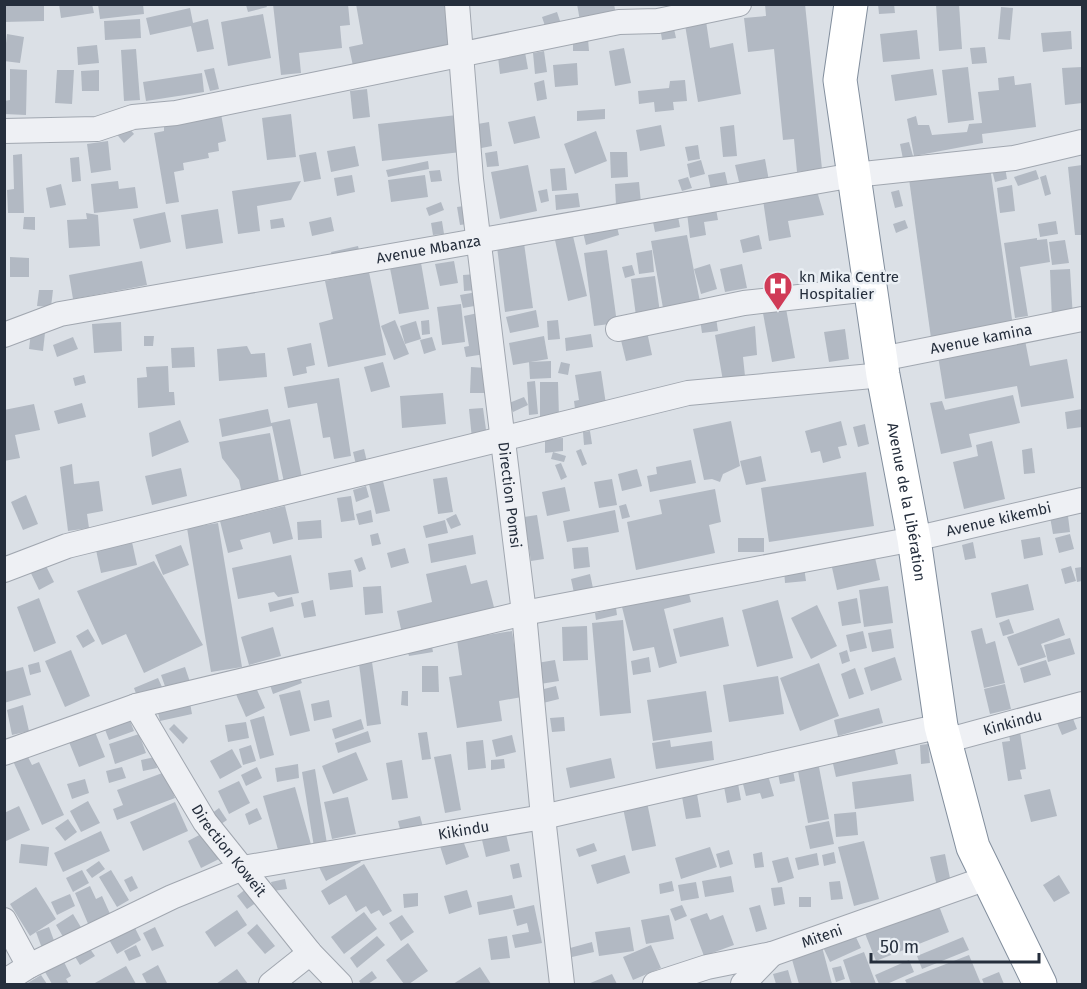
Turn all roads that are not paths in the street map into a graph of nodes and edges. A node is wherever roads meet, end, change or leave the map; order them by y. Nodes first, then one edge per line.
1 (457, 4) edge
2 (739, 4) edge
3 (851, 4) edge
4 (460, 56) junction
5 (4, 131) edge
6 (1083, 142) edge
7 (854, 175) junction
8 (480, 242) junction
9 (870, 289) junction
10 (1083, 319) edge
11 (618, 329) dead end
12 (4, 335) edge
13 (882, 367) junction
14 (502, 438) junction
15 (1083, 500) edge
16 (914, 539) junction
17 (4, 570) edge
18 (524, 613) junction
19 (1083, 704) edge
20 (136, 706) junction
21 (943, 734) junction
22 (4, 753) edge
23 (543, 817) junction
24 (243, 868) junction
25 (987, 878) junction
26 (4, 920) edge
27 (310, 953) junction
28 (772, 954) junction
29 (29, 966) junction
30 (4, 982) edge
31 (271, 984) edge
32 (340, 984) edge
33 (562, 984) edge
34 (654, 984) edge
35 (743, 984) edge
36 (1040, 984) edge

1 - 4 street, Direction Pomsi
2 - 4 street
3 - 7 highway, Avenue de la Libération
4 - 5 street
4 - 8 street, Direction Pomsi
6 - 7 street, Avenue Mbanza
7 - 8 street, Avenue Mbanza
7 - 9 highway, Avenue de la Libération
8 - 12 street, Avenue Mbanza
8 - 14 street, Direction Pomsi
9 - 11 street
9 - 13 highway, Avenue de la Libération
10 - 13 street, Avenue kamina
13 - 14 street, Avenue kamina
13 - 16 highway, Avenue de la Libération
14 - 17 street, Avenue kamina
14 - 18 street, Direction Pomsi
15 - 16 street, Avenue kikembi
16 - 18 street, Avenue kikembi
16 - 21 highway, Avenue de la Libération
18 - 20 street, Avenue kikembi
18 - 23 street, Direction Pomsi
19 - 21 street, Kinkindu
20 - 22 street, Avenue kikembi
20 - 24 street, Direction Koweït
21 - 23 street, Kikindu
21 - 25 highway, Avenue de la Libération
23 - 24 street, Kikindu
23 - 33 street, Direction Pomsi
24 - 27 street, Direction Koweït
24 - 29 street, Kikindu
25 - 28 street, Miteni
25 - 36 highway, Avenue de la Libération
26 - 29 street
27 - 31 street
27 - 32 street, Direction Koweït
28 - 34 street, Miteni
28 - 35 street
29 - 30 street, Kikindu

